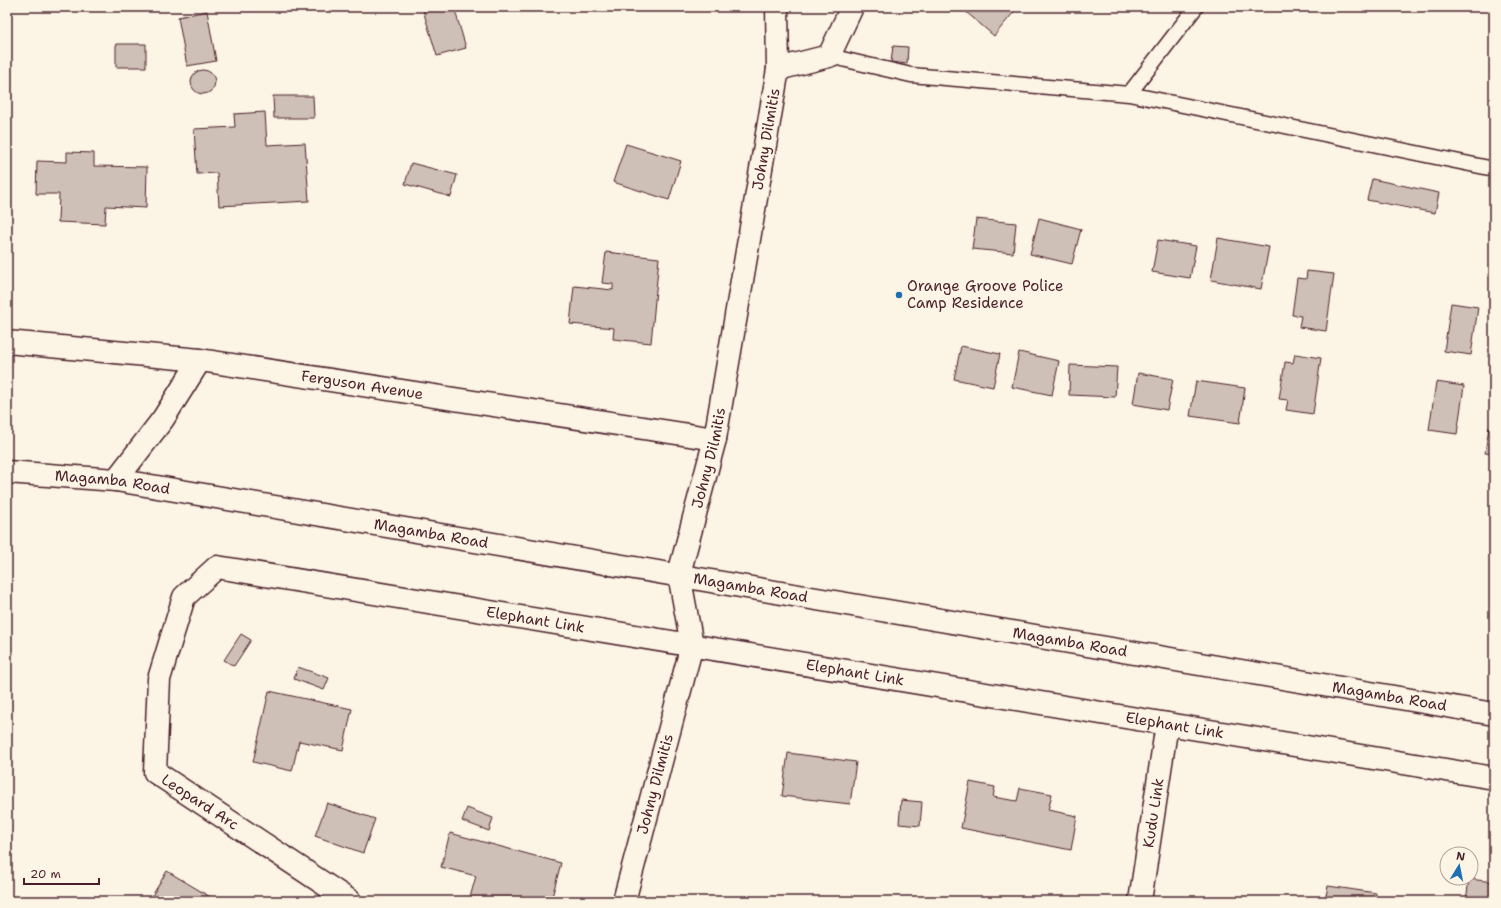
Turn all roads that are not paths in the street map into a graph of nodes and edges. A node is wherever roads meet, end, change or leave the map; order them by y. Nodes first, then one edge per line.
1 (777, 7) edge
2 (852, 7) edge
3 (1196, 7) edge
4 (828, 56) junction
5 (778, 69) junction
6 (1129, 94) junction
7 (1494, 169) edge
8 (7, 342) edge
9 (200, 360) junction
10 (715, 439) junction
11 (7, 472) edge
12 (116, 480) junction
13 (217, 567) joint
14 (679, 574) junction
15 (692, 645) junction
16 (1494, 714) edge
17 (1167, 724) junction
18 (1494, 778) edge
19 (350, 901) edge
20 (624, 901) edge
21 (1140, 901) edge

1 - 5 main road, Johny Dilmitis
2 - 4 main road
3 - 6 lane
4 - 5 main road
4 - 6 lane
5 - 10 main road, Johny Dilmitis
6 - 7 lane
8 - 9 main road, Ferguson Avenue
9 - 10 main road, Ferguson Avenue
9 - 12 main road
10 - 14 main road, Johny Dilmitis
11 - 12 main road, Magamba Road
12 - 14 main road, Magamba Road
13 - 15 main road, Elephant Link
13 - 19 main road, Leopard Arc
14 - 15 main road, Johny Dilmitis
14 - 16 main road, Magamba Road
15 - 17 main road, Elephant Link
15 - 20 main road, Johny Dilmitis
17 - 18 main road, Elephant Link
17 - 21 main road, Kudu Link

